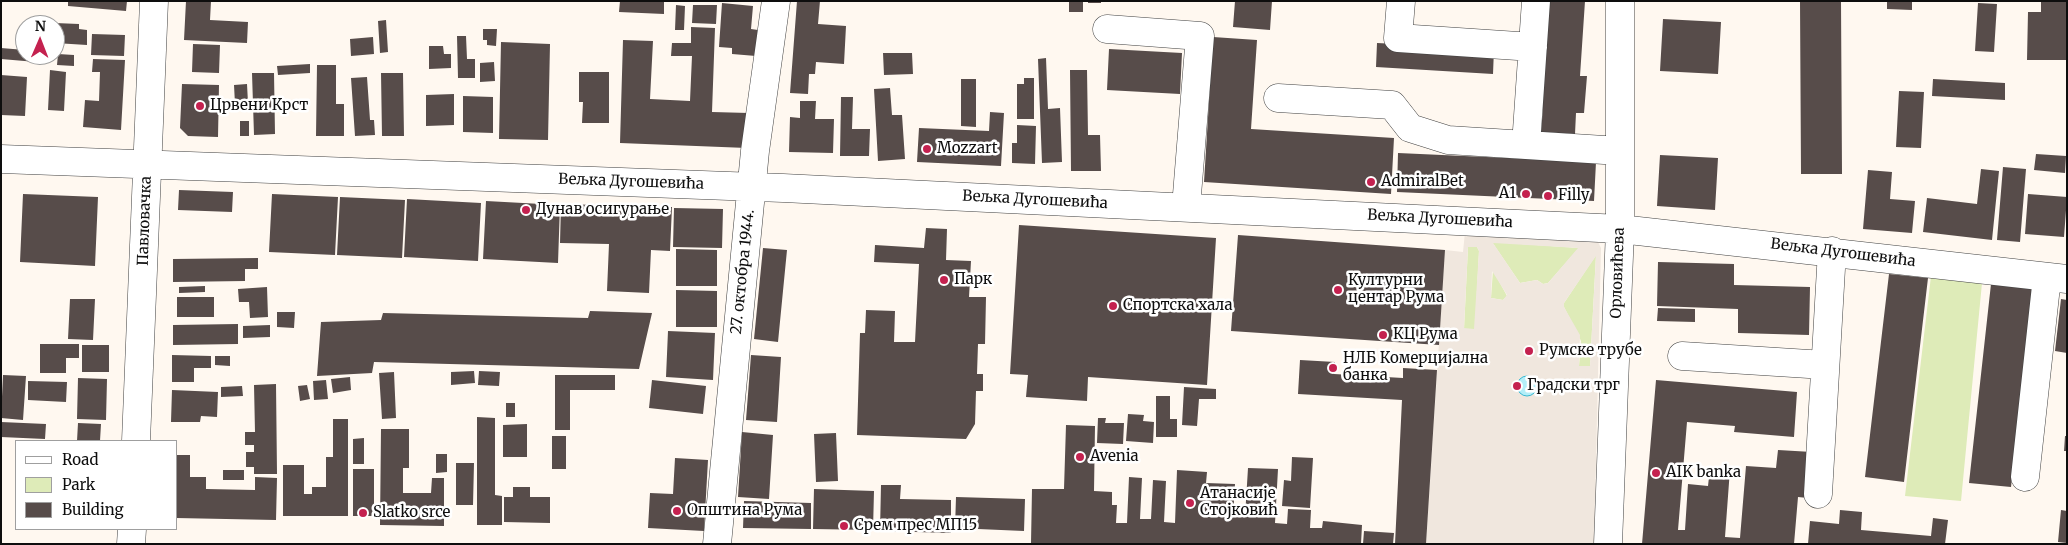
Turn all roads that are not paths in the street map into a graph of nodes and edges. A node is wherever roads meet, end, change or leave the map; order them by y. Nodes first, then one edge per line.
1 (154, 1) edge
2 (776, 1) edge
3 (1401, 1) edge
4 (1536, 1) edge
5 (1620, 1) edge
6 (1108, 29) dead end
7 (1533, 47) junction
8 (1278, 98) dead end
9 (1526, 145) junction
10 (1620, 151) junction
11 (1, 159) edge
12 (147, 165) junction
13 (752, 187) junction
14 (1186, 207) junction
15 (1620, 229) junction
16 (1832, 252) junction
17 (2057, 278) edge
18 (1682, 356) dead end
19 (1825, 365) junction
20 (136, 440) edge
21 (2025, 477) dead end
22 (1818, 494) dead end
23 (132, 530) edge
24 (131, 544) edge
25 (717, 544) edge
26 (1608, 544) edge

1 - 12 street, Павловачка
2 - 13 street, 27. октобра 1944.
3 - 7 street
4 - 7 street
5 - 10 street, Орловићева
6 - 14 street
7 - 9 street
8 - 9 street
9 - 10 street
10 - 15 street, Орловићева
11 - 12 street, Вељка Дугошевића
12 - 13 street, Вељка Дугошевића
12 - 20 street, Павловачка
13 - 14 street, Вељка Дугошевића
13 - 25 street, 27. октобра 1944.
14 - 15 street, Вељка Дугошевића
15 - 16 street, Вељка Дугошевића
15 - 26 street, Орловићева
16 - 17 street, Вељка Дугошевића
16 - 19 street
17 - 21 street
18 - 19 street
19 - 22 street
23 - 24 street

